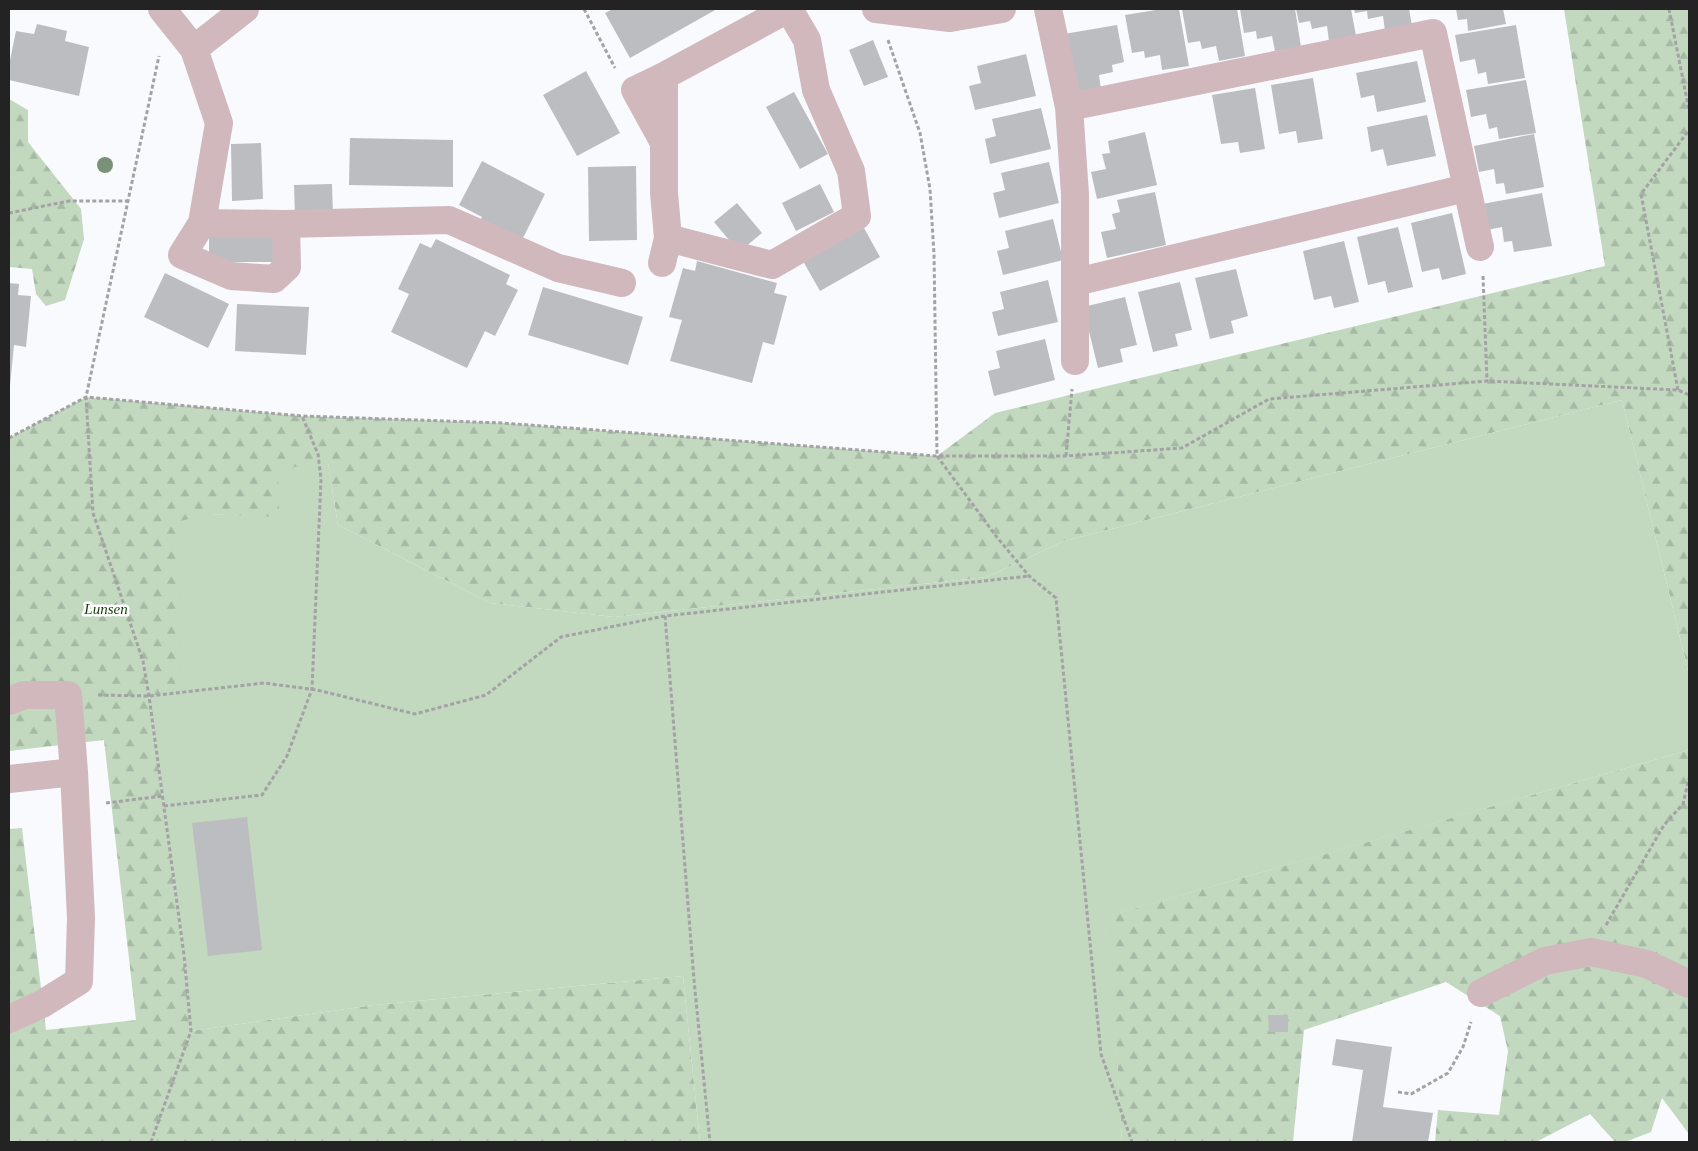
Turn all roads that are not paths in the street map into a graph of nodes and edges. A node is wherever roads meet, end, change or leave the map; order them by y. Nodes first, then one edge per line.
1 (245, 9) edge
2 (789, 9) edge
3 (876, 9) edge
4 (1002, 9) edge
5 (1048, 9) edge
6 (165, 13) edge
7 (194, 49) junction
8 (664, 76) junction
9 (1069, 107) junction
10 (664, 143) junction
11 (1466, 188) junction
12 (202, 223) junction
13 (286, 224) junction
14 (1480, 247) road end
15 (1076, 282) junction
16 (622, 283) dead end
17 (1075, 361) road end
18 (9, 701) edge
19 (74, 772) junction
20 (9, 779) edge
21 (1689, 984) edge
22 (1481, 993) road end
23 (9, 1019) edge

1 - 7 street
2 - 8 street
2 - 10 street
3 - 4 street
5 - 9 street
6 - 7 street
7 - 12 street
8 - 10 street
8 - 10 street
9 - 11 street
9 - 15 street
11 - 14 street
11 - 15 street
12 - 13 street
12 - 13 street
13 - 16 street
15 - 17 street
18 - 19 street
19 - 20 street
19 - 23 street
21 - 22 street

